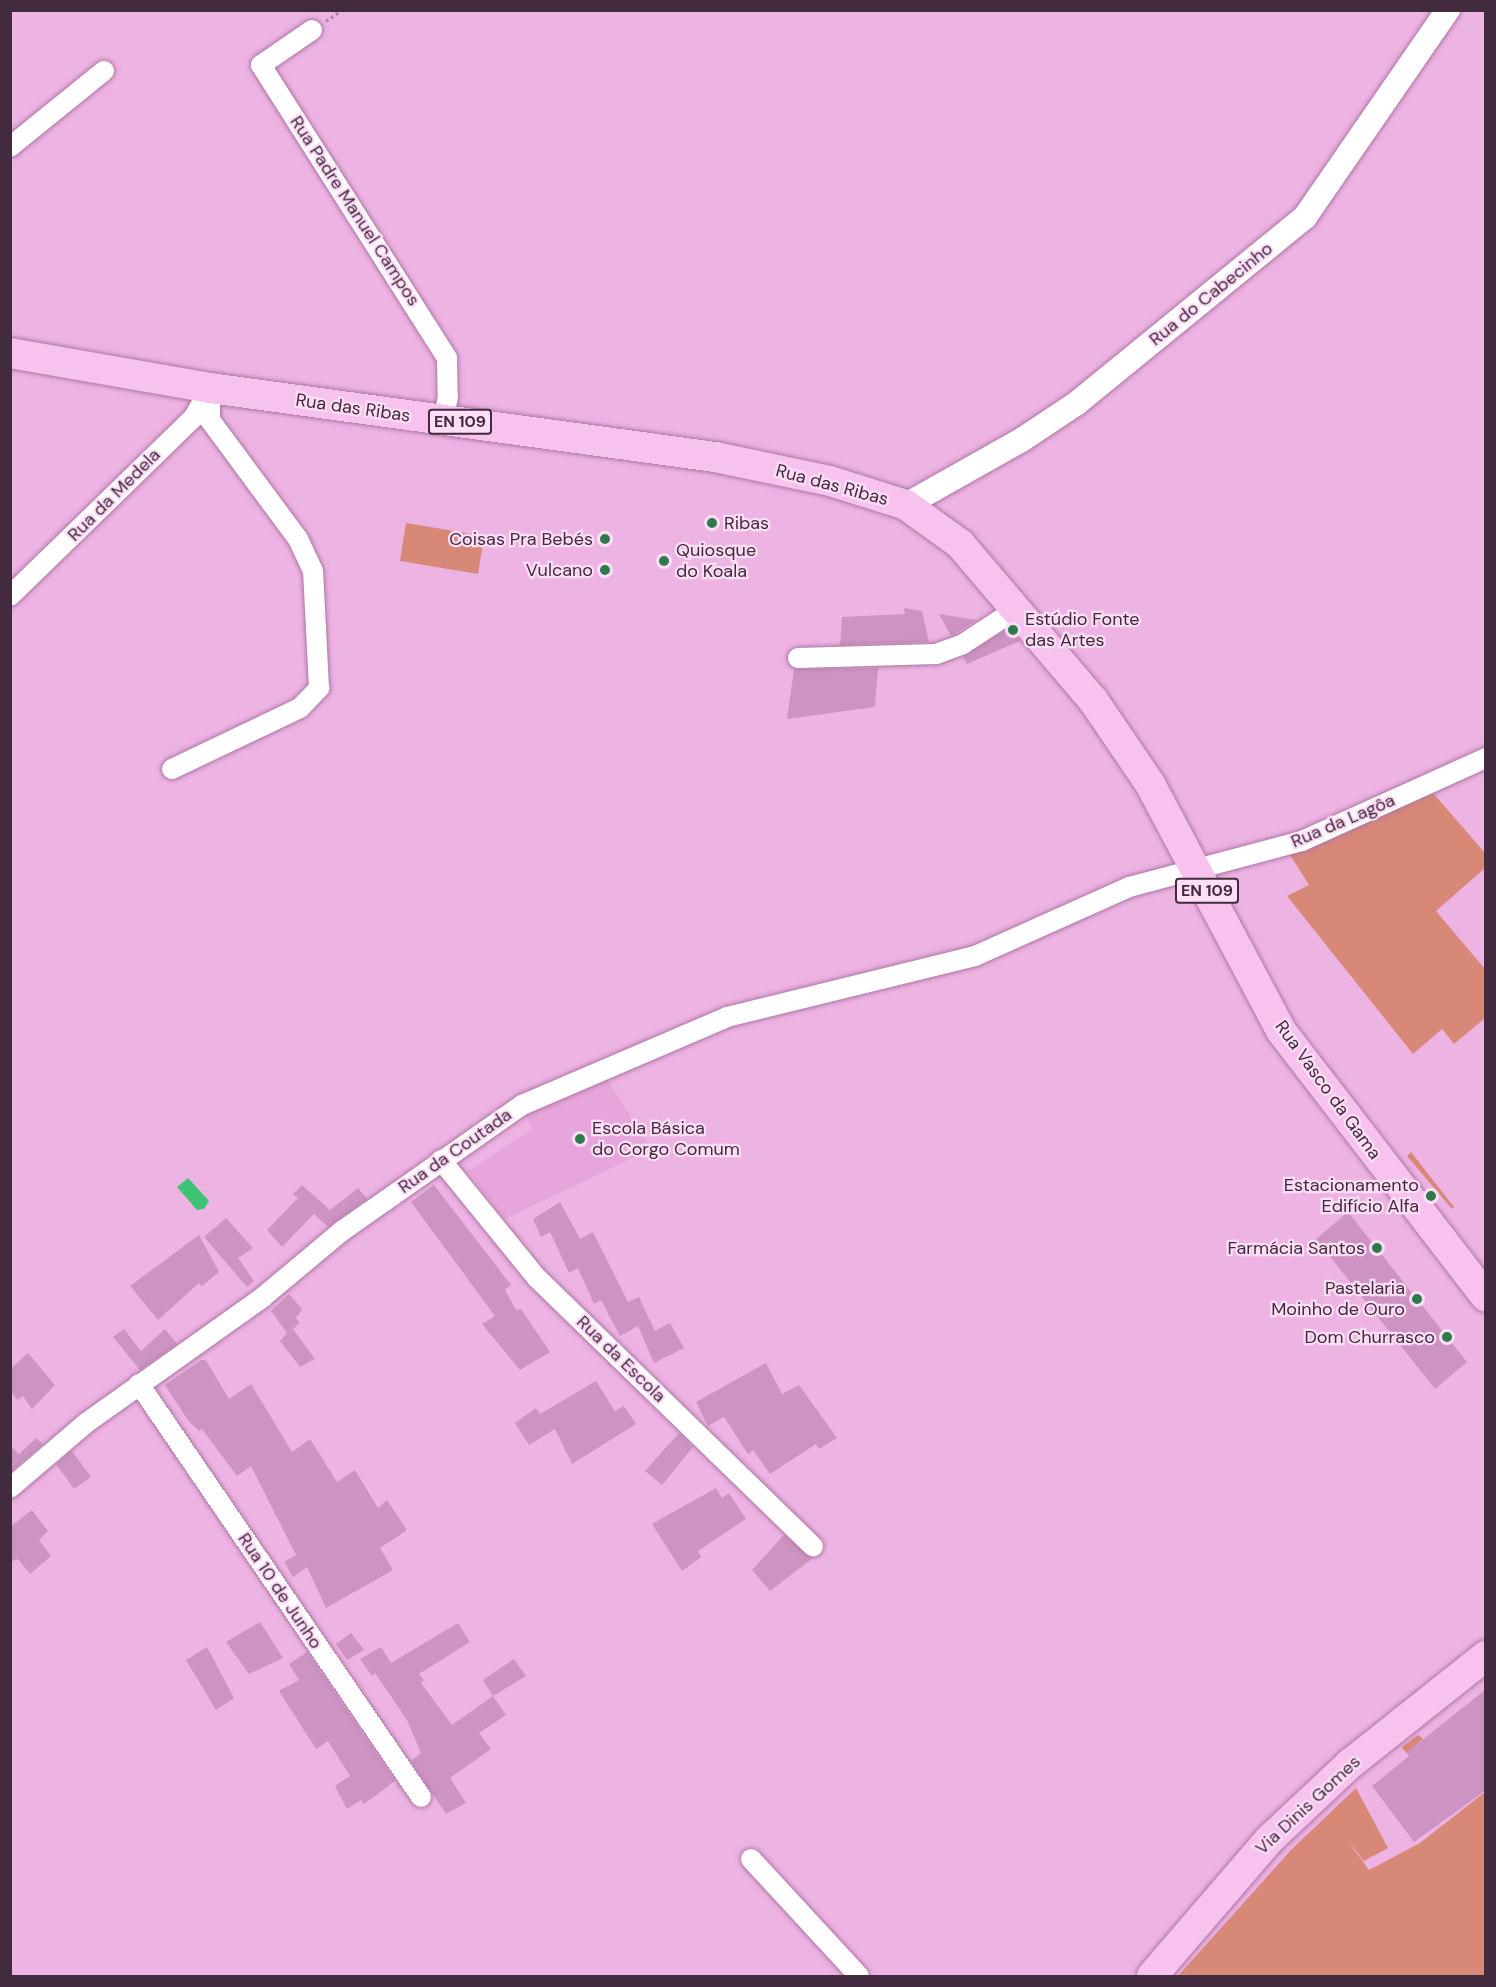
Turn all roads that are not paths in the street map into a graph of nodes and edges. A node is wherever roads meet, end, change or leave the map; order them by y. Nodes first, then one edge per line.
1 (1448, 10) edge
2 (312, 30) dead end
3 (104, 71) dead end
4 (10, 147) edge
5 (10, 353) edge
6 (210, 388) junction
7 (443, 420) junction
8 (906, 505) junction
9 (10, 596) edge
10 (1018, 608) junction
11 (798, 658) dead end
12 (1485, 758) edge
13 (172, 769) dead end
14 (1194, 867) junction
15 (975, 956) joint
16 (441, 1160) junction
17 (1485, 1297) edge
18 (139, 1384) junction
19 (10, 1488) edge
20 (813, 1546) dead end
21 (1485, 1656) edge
22 (421, 1797) dead end
23 (751, 1859) dead end
24 (859, 1977) edge
25 (1152, 1977) edge

1 - 8 street, Rua do Cabecinho
2 - 7 street, Rua Padre Manuel Campos
3 - 4 street
5 - 6 main road, Rua das Ribas / EN 109
6 - 7 main road, Rua das Ribas / EN 109
6 - 9 street, Rua da Medela
6 - 13 street
7 - 8 main road, Rua das Ribas / EN 109
8 - 10 main road, Rua Vasco da Gama / EN 109
10 - 11 street
10 - 14 main road, Rua Vasco da Gama / EN 109
12 - 14 street, Rua da Lagôa
14 - 15 street, Rua da Lagôa
14 - 17 main road, Rua Vasco da Gama / EN 109
15 - 16 street, Rua da Coutada
16 - 18 street, Rua da Coutada
16 - 20 street, Rua da Escola
18 - 19 street, Rua da Coutada
18 - 22 street, Rua 10 de Junho
21 - 25 main road, Via Dinis Gomes
23 - 24 street

